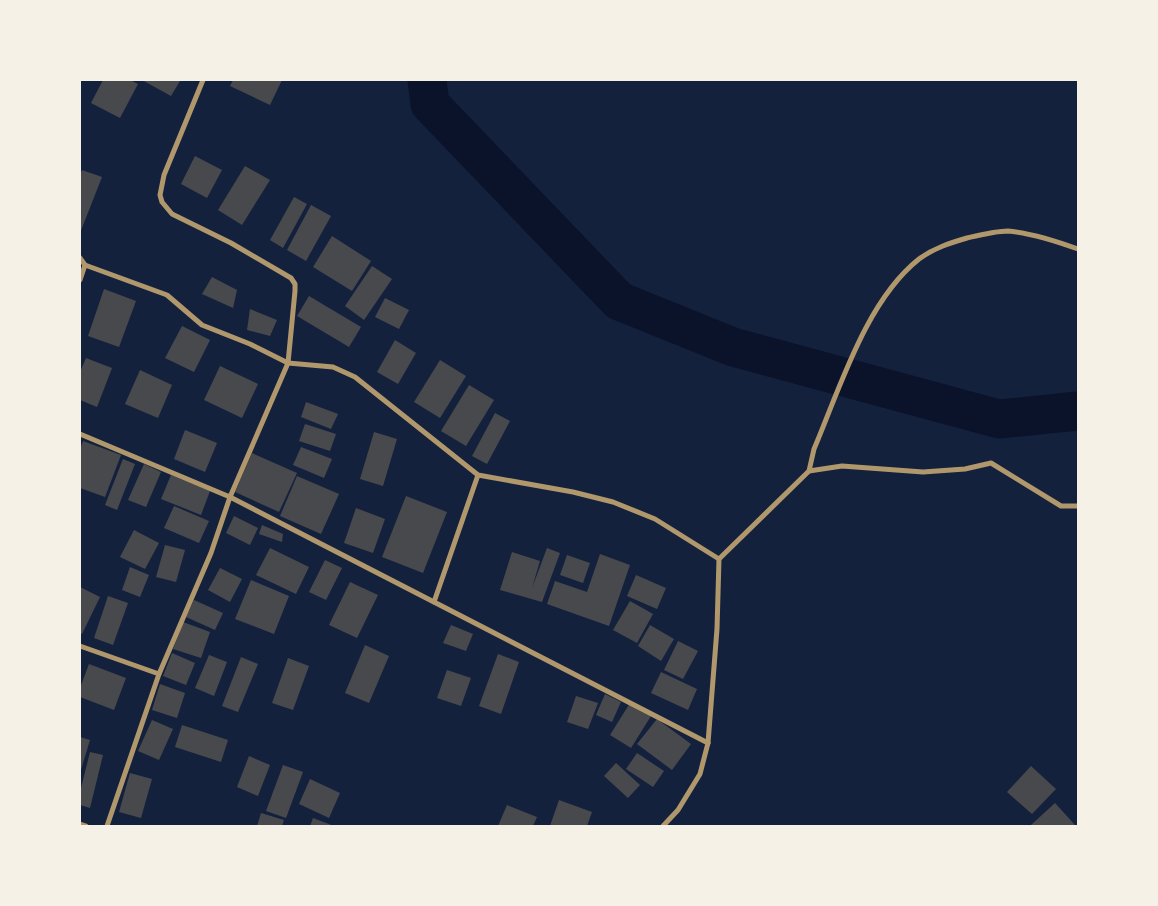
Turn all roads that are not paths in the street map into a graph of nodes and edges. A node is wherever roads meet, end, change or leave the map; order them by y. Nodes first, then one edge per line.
1 (203, 80) edge
2 (1078, 249) edge
3 (80, 258) edge
4 (85, 265) junction
5 (80, 280) edge
6 (288, 363) junction
7 (80, 434) edge
8 (809, 471) junction
9 (478, 475) junction
10 (230, 498) junction
11 (1078, 506) edge
12 (719, 559) junction
13 (434, 602) junction
14 (80, 646) edge
15 (160, 674) junction
16 (708, 743) junction
17 (80, 824) edge
18 (86, 826) edge
19 (107, 826) edge
20 (663, 826) edge

1 - 6 street
2 - 8 street
3 - 4 street
4 - 5 street
4 - 6 street
6 - 9 street
6 - 10 street
7 - 10 street
8 - 11 street
8 - 12 street
9 - 12 street
9 - 13 street
10 - 13 street
10 - 15 street
12 - 16 street
13 - 16 street
14 - 15 street
15 - 19 street
16 - 20 street
17 - 18 street

